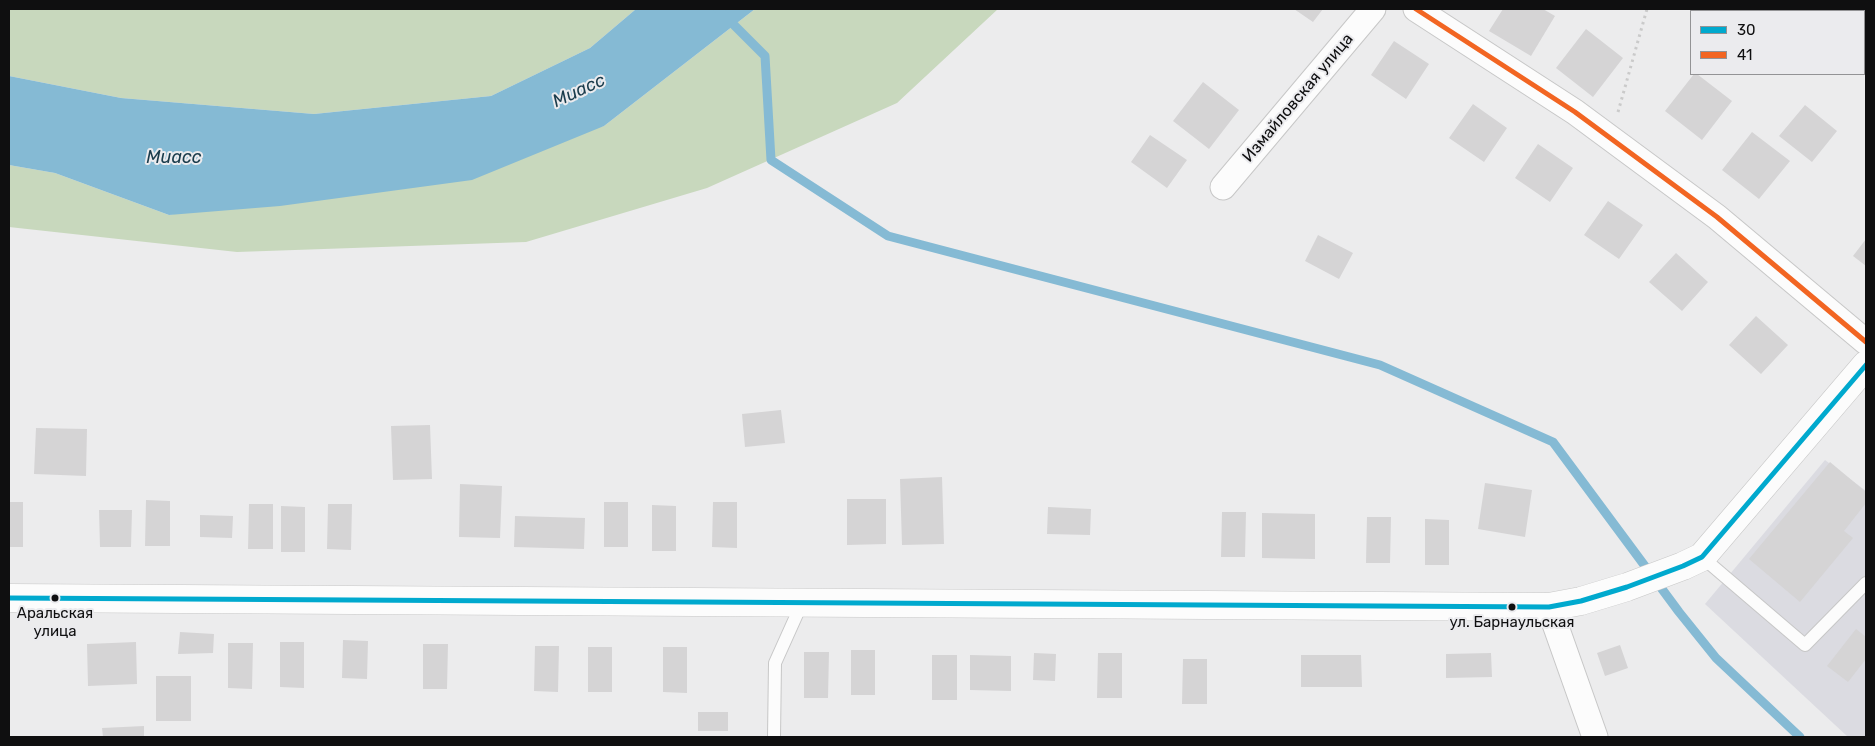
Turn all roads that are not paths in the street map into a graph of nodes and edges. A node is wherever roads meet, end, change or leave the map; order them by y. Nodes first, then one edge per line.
1 (1373, 9) edge
2 (1416, 9) edge
3 (1223, 186) dead end
4 (1866, 342) edge
5 (1866, 365) edge
6 (1693, 561) junction
7 (1866, 583) edge
8 (9, 598) edge
9 (802, 603) junction
10 (1549, 608) junction
11 (774, 737) edge
12 (1595, 737) edge

1 - 3 street, Измайловская улица
2 - 4 street
5 - 6 street
6 - 7 lane
6 - 10 street
8 - 9 street
9 - 10 street
9 - 11 lane
10 - 12 street

